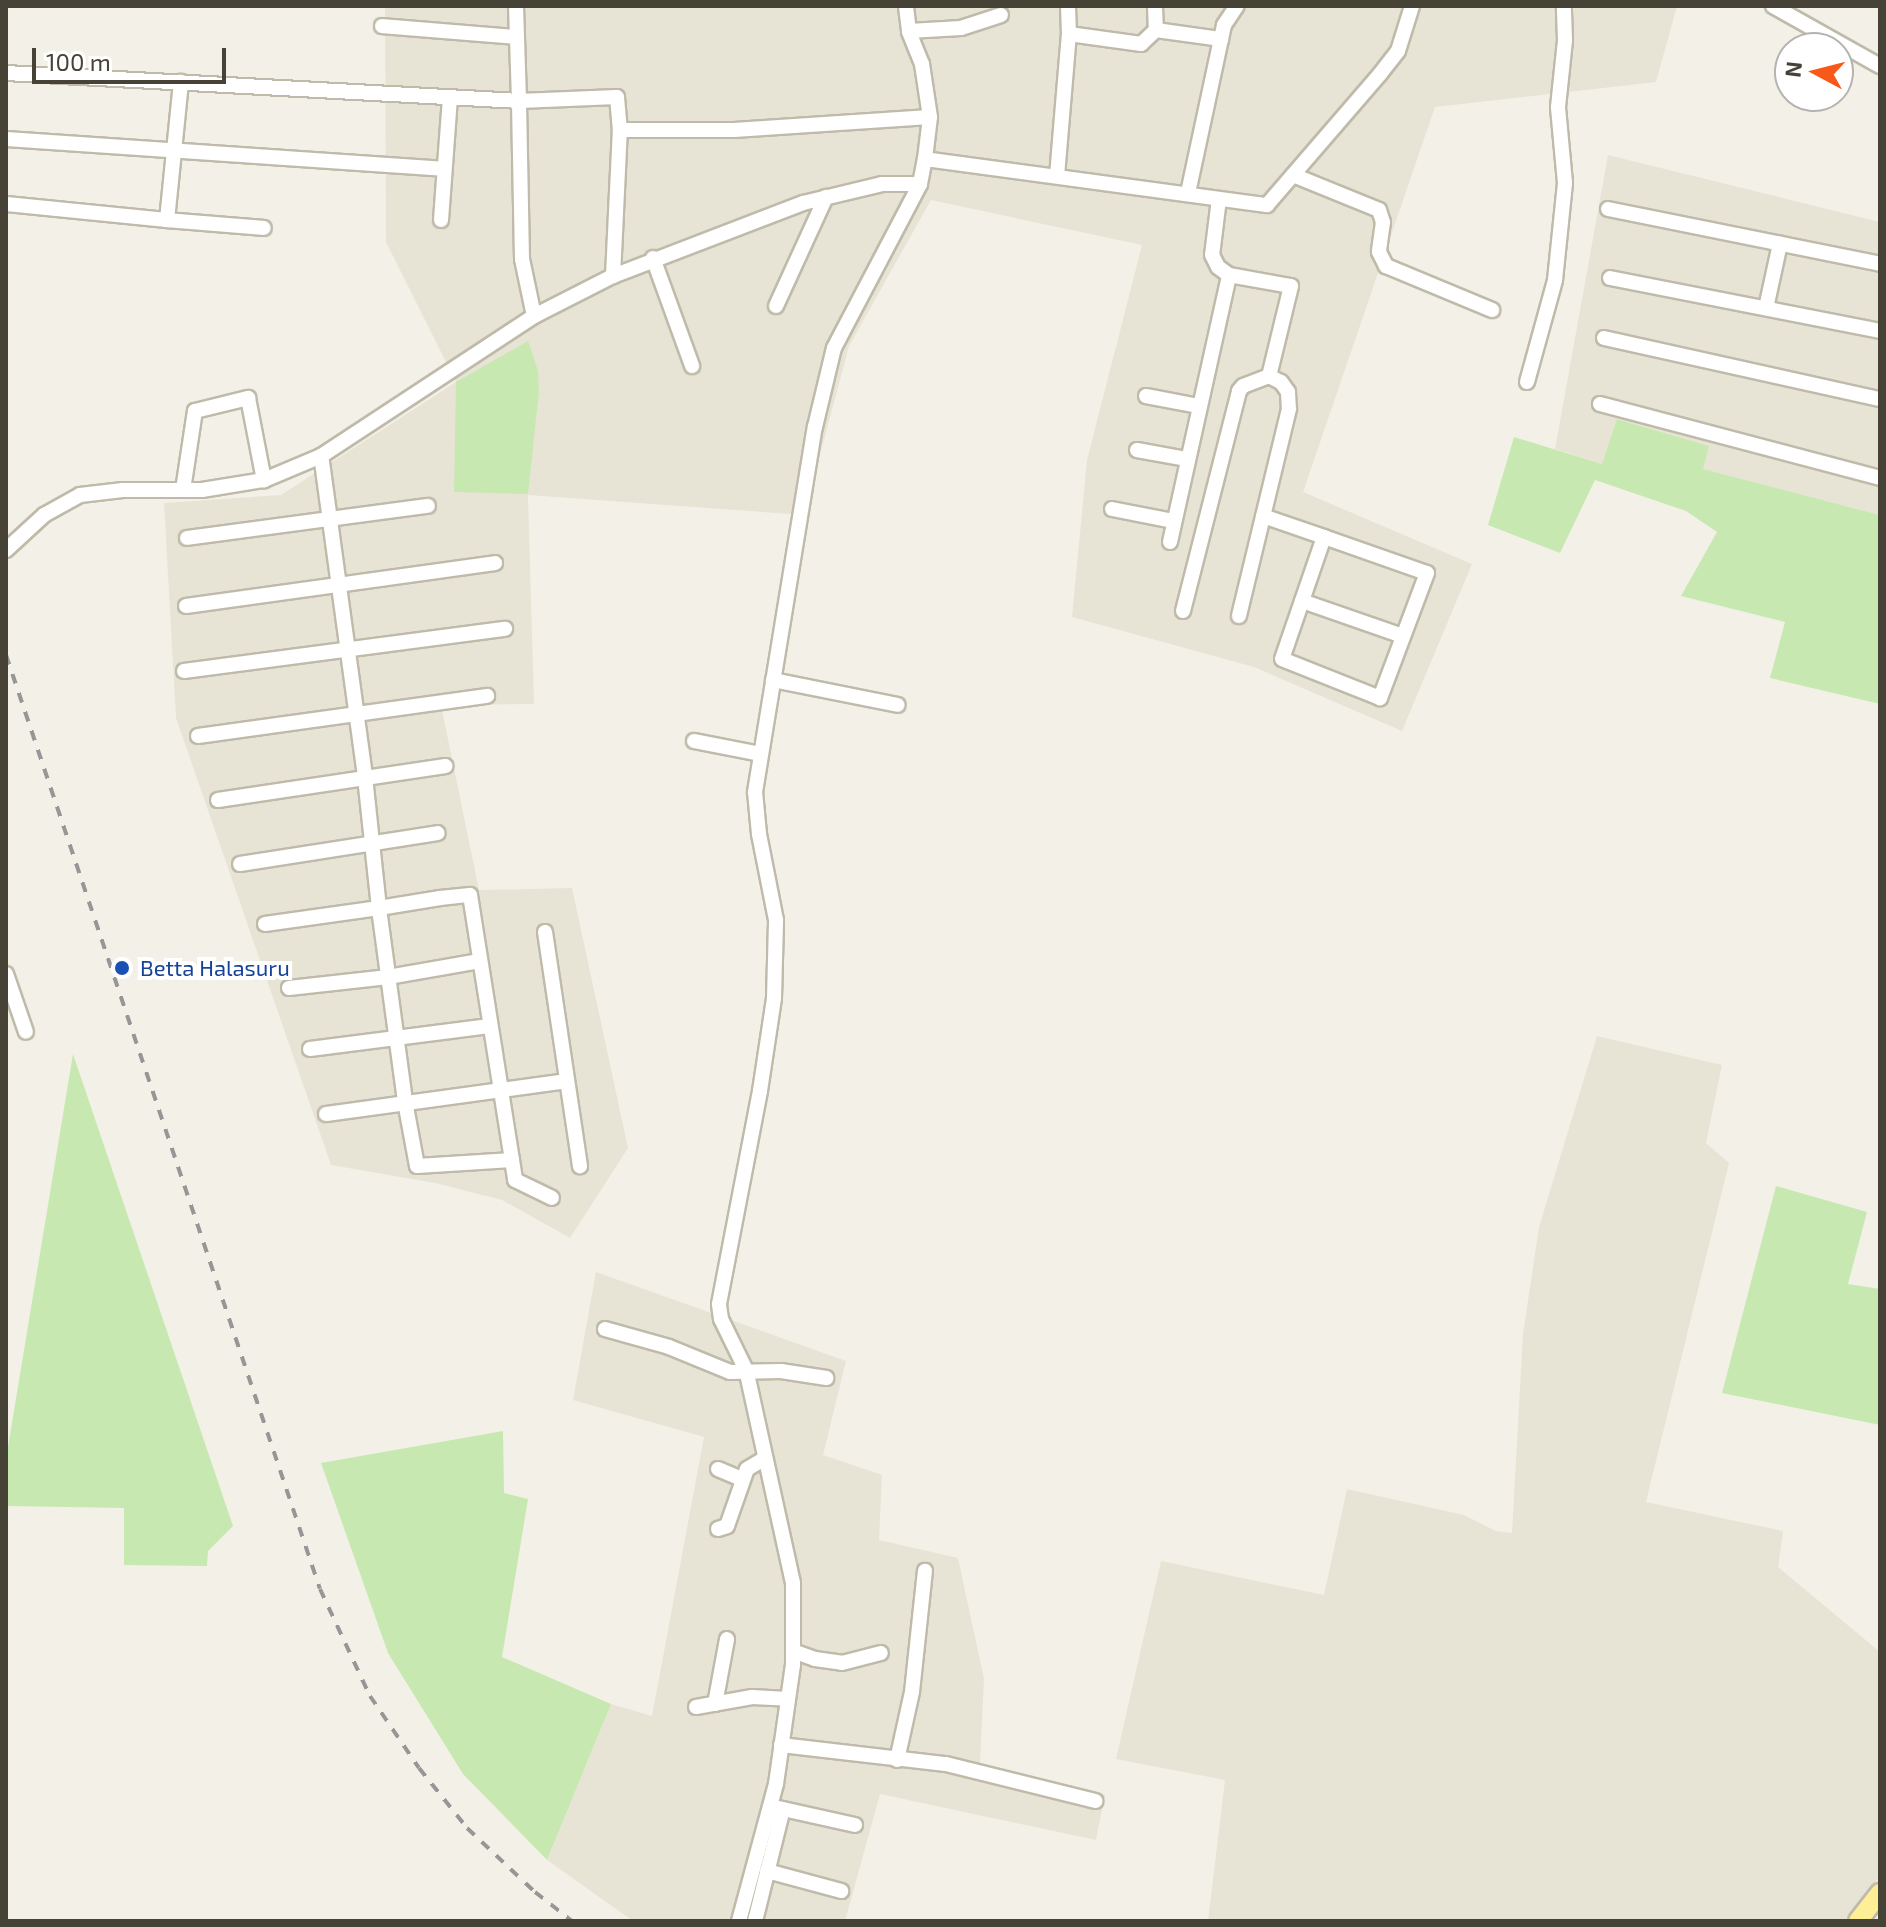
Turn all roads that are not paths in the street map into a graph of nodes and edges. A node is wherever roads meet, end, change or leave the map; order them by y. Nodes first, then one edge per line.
1 (516, 6) edge
2 (906, 6) edge
3 (1068, 6) edge
4 (1155, 6) edge
5 (1237, 6) edge
6 (1412, 6) edge
7 (1564, 6) edge
8 (1773, 6) edge
9 (1001, 15) dead end
10 (382, 26) dead end
11 (1156, 30) junction
12 (909, 31) junction
13 (1069, 34) junction
14 (517, 37) junction
15 (1221, 39) junction
16 (1880, 66) edge
17 (6, 73) edge
18 (181, 82) junction
19 (450, 97) junction
20 (519, 101) junction
21 (930, 117) junction
22 (620, 130) junction
23 (6, 139) edge
24 (174, 152) junction
25 (925, 159) junction
26 (443, 169) junction
27 (1293, 175) junction
28 (1057, 176) junction
29 (920, 184) junction
30 (1188, 193) junction
31 (826, 197) junction
32 (1219, 199) junction
33 (6, 204) edge
34 (1608, 209) dead end
35 (167, 220) junction
36 (441, 220) dead end
37 (264, 228) dead end
38 (1780, 244) junction
39 (653, 258) junction
40 (1880, 264) edge
41 (1229, 275) junction
42 (613, 276) junction
43 (1610, 278) dead end
44 (776, 306) dead end
45 (1766, 308) junction
46 (1492, 310) dead end
47 (534, 316) junction
48 (1880, 331) edge
49 (1604, 338) dead end
50 (692, 366) dead end
51 (1269, 376) junction
52 (1527, 382) dead end
53 (1146, 396) dead end
54 (1880, 399) edge
55 (1600, 404) dead end
56 (1199, 406) junction
57 (1137, 450) dead end
58 (321, 456) junction
59 (1187, 459) junction
60 (1880, 478) edge
61 (264, 480) junction
62 (183, 490) junction
63 (428, 506) dead end
64 (1112, 509) dead end
65 (1263, 516) junction
66 (328, 518) junction
67 (1174, 521) junction
68 (1324, 537) junction
69 (187, 538) dead end
70 (1170, 542) dead end
71 (6, 550) edge
72 (495, 563) dead end
73 (338, 587) junction
74 (1302, 601) junction
75 (186, 606) dead end
76 (1183, 611) dead end
77 (1239, 616) dead end
78 (505, 629) dead end
79 (1403, 636) junction
80 (346, 650) junction
81 (184, 671) dead end
82 (773, 680) junction
83 (487, 696) dead end
84 (898, 705) dead end
85 (355, 713) junction
86 (198, 736) dead end
87 (694, 741) dead end
88 (761, 754) junction
89 (445, 766) dead end
90 (365, 776) junction
91 (218, 800) dead end
92 (438, 833) dead end
93 (372, 845) junction
94 (240, 864) dead end
95 (379, 908) junction
96 (265, 924) dead end
97 (545, 932) dead end
98 (480, 961) junction
99 (6, 974) edge
100 (388, 977) junction
101 (289, 988) dead end
102 (490, 1026) junction
103 (26, 1032) dead end
104 (397, 1040) junction
105 (310, 1049) dead end
106 (566, 1081) junction
107 (501, 1091) junction
108 (405, 1101) junction
109 (326, 1114) dead end
110 (512, 1160) junction
111 (580, 1166) dead end
112 (552, 1198) dead end
113 (605, 1329) dead end
114 (746, 1370) junction
115 (826, 1378) dead end
116 (765, 1458) junction
117 (718, 1469) dead end
118 (741, 1479) junction
119 (718, 1529) dead end
120 (925, 1571) dead end
121 (727, 1639) dead end
122 (793, 1651) junction
123 (881, 1653) dead end
124 (788, 1699) junction
125 (715, 1704) junction
126 (696, 1707) dead end
127 (781, 1745) junction
128 (897, 1760) junction
129 (1095, 1801) dead end
130 (776, 1807) junction
131 (855, 1825) dead end
132 (767, 1871) junction
133 (841, 1891) dead end
134 (1880, 1893) edge
135 (739, 1921) edge
136 (755, 1921) edge
137 (1858, 1921) edge

1 - 14 street
2 - 12 street
3 - 13 street
4 - 11 street
5 - 15 street
6 - 27 street
7 - 52 street
8 - 16 street
9 - 12 street
10 - 14 street
11 - 13 street
11 - 15 street
12 - 21 street
13 - 28 street
14 - 20 street
15 - 30 street
17 - 18 street
18 - 19 street
18 - 24 street
19 - 20 street
19 - 26 street
20 - 22 street
20 - 47 street
21 - 22 street
21 - 25 street
22 - 42 street
23 - 24 street
24 - 26 street
24 - 35 street
25 - 28 street
25 - 29 street
26 - 36 street
27 - 32 street
27 - 46 street
28 - 30 street
29 - 31 street
29 - 82 street
30 - 32 street
31 - 39 street
31 - 44 street
32 - 41 street
33 - 35 street
34 - 38 street
35 - 37 street
38 - 40 street
38 - 45 street
39 - 42 street
39 - 50 street
41 - 51 street
41 - 56 street
42 - 47 street
43 - 45 street
45 - 48 street
47 - 58 street
49 - 54 street
51 - 65 street
51 - 76 street
53 - 56 street
55 - 60 street
56 - 59 street
57 - 59 street
58 - 61 street
58 - 66 street
59 - 67 street
61 - 62 street
61 - 62 street
62 - 71 street
63 - 66 street
64 - 67 street
65 - 68 street
65 - 77 street
66 - 69 street
66 - 73 street
67 - 70 street
68 - 74 street
68 - 79 street
72 - 73 street
73 - 75 street
73 - 80 street
74 - 79 street
74 - 79 street
78 - 80 street
80 - 81 street
80 - 85 street
82 - 84 street
82 - 88 street
83 - 85 street
85 - 86 street
85 - 90 street
87 - 88 street
88 - 114 street
89 - 90 street
90 - 91 street
90 - 93 street
92 - 93 street
93 - 94 street
93 - 95 street
95 - 96 street
95 - 98 street
95 - 100 street
97 - 106 street
98 - 100 street
98 - 102 street
99 - 103 street
100 - 101 street
100 - 104 street
102 - 104 street
102 - 107 street
104 - 105 street
104 - 108 street
106 - 107 street
106 - 111 street
107 - 108 street
107 - 110 street
108 - 109 street
108 - 110 street
110 - 112 street
113 - 114 street
114 - 115 street
114 - 116 street
116 - 118 street
116 - 122 street
117 - 118 street
118 - 119 street
120 - 128 street
121 - 125 street
122 - 123 street
122 - 124 street
124 - 125 street
124 - 127 street
125 - 126 street
127 - 128 street
127 - 130 street
128 - 129 street
130 - 131 street
130 - 132 street
130 - 135 street
132 - 133 street
132 - 136 street
134 - 137 main road

